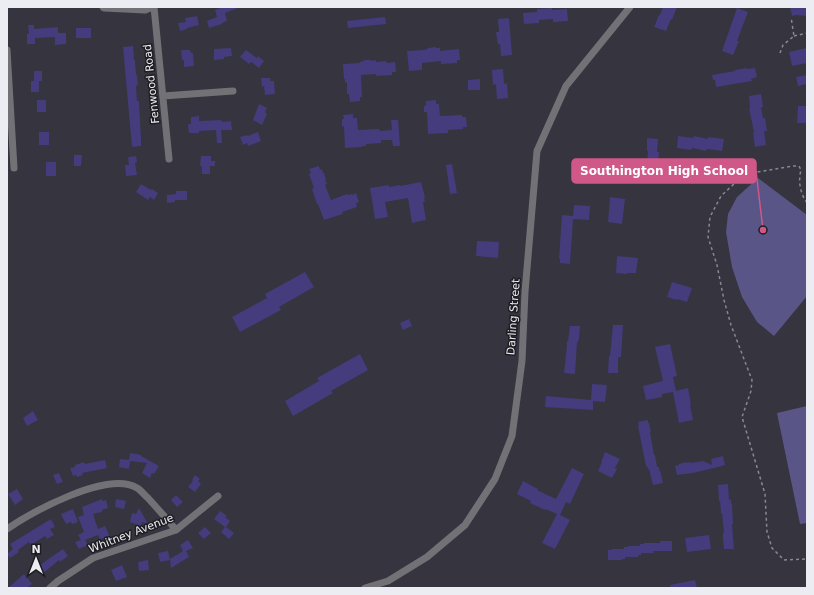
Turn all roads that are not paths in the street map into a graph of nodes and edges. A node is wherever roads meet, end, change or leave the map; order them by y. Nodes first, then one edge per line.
1 (104, 7) edge
2 (150, 7) edge
3 (154, 7) edge
4 (630, 7) edge
5 (7, 50) edge
6 (233, 91) dead end
7 (163, 96) junction
8 (169, 159) dead end
9 (14, 168) dead end
10 (218, 496) dead end
11 (7, 529) edge
12 (176, 530) junction
13 (50, 588) edge
14 (365, 588) edge

1 - 2 street
3 - 7 street, Fenwood Road
4 - 14 street, Darling Street
5 - 9 street
6 - 7 street
7 - 8 street, Fenwood Road
10 - 12 street, Whitney Avenue
11 - 12 street
12 - 13 street, Whitney Avenue

